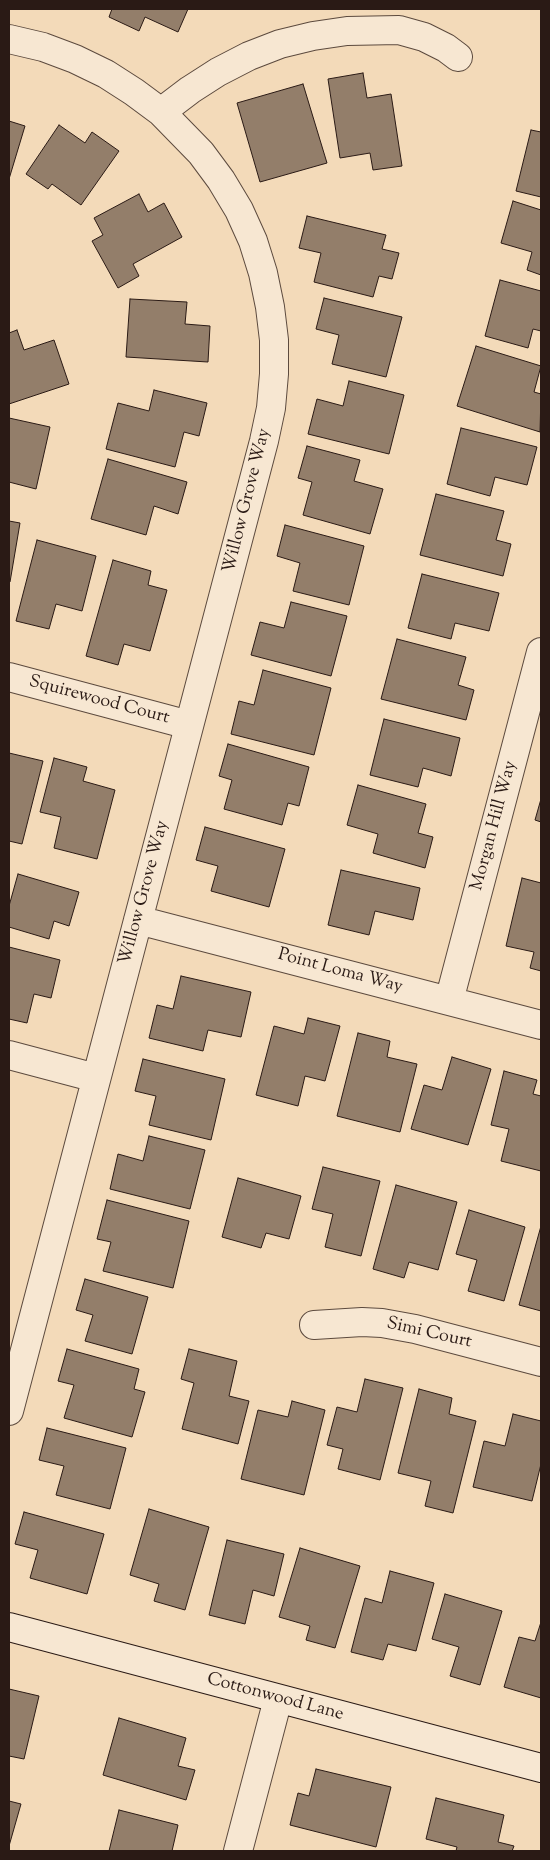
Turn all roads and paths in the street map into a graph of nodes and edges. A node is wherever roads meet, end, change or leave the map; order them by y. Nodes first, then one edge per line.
1 (9, 40) edge
2 (458, 57) dead end
3 (161, 112) junction
4 (541, 657) edge
5 (9, 677) edge
6 (190, 725) junction
7 (138, 920) junction
8 (449, 1001) junction
9 (541, 1025) edge
10 (9, 1056) edge
11 (96, 1078) junction
12 (314, 1325) dead end
13 (541, 1362) edge
14 (9, 1411) edge
15 (9, 1627) edge
16 (278, 1699) junction
17 (541, 1768) edge
18 (238, 1851) edge

1 - 3 street, Willow Grove Way
2 - 3 street
3 - 6 street, Willow Grove Way
4 - 8 street, Morgan Hill Way
5 - 6 street, Squirewood Court
6 - 7 street, Willow Grove Way
7 - 8 street, Point Loma Way
7 - 11 street, Willow Grove Way
8 - 9 street, Point Loma Way
10 - 11 street
11 - 14 street, Willow Grove Way
12 - 13 street, Simi Court
15 - 16 street, Cottonwood Lane
16 - 17 street, Cottonwood Lane
16 - 18 street

